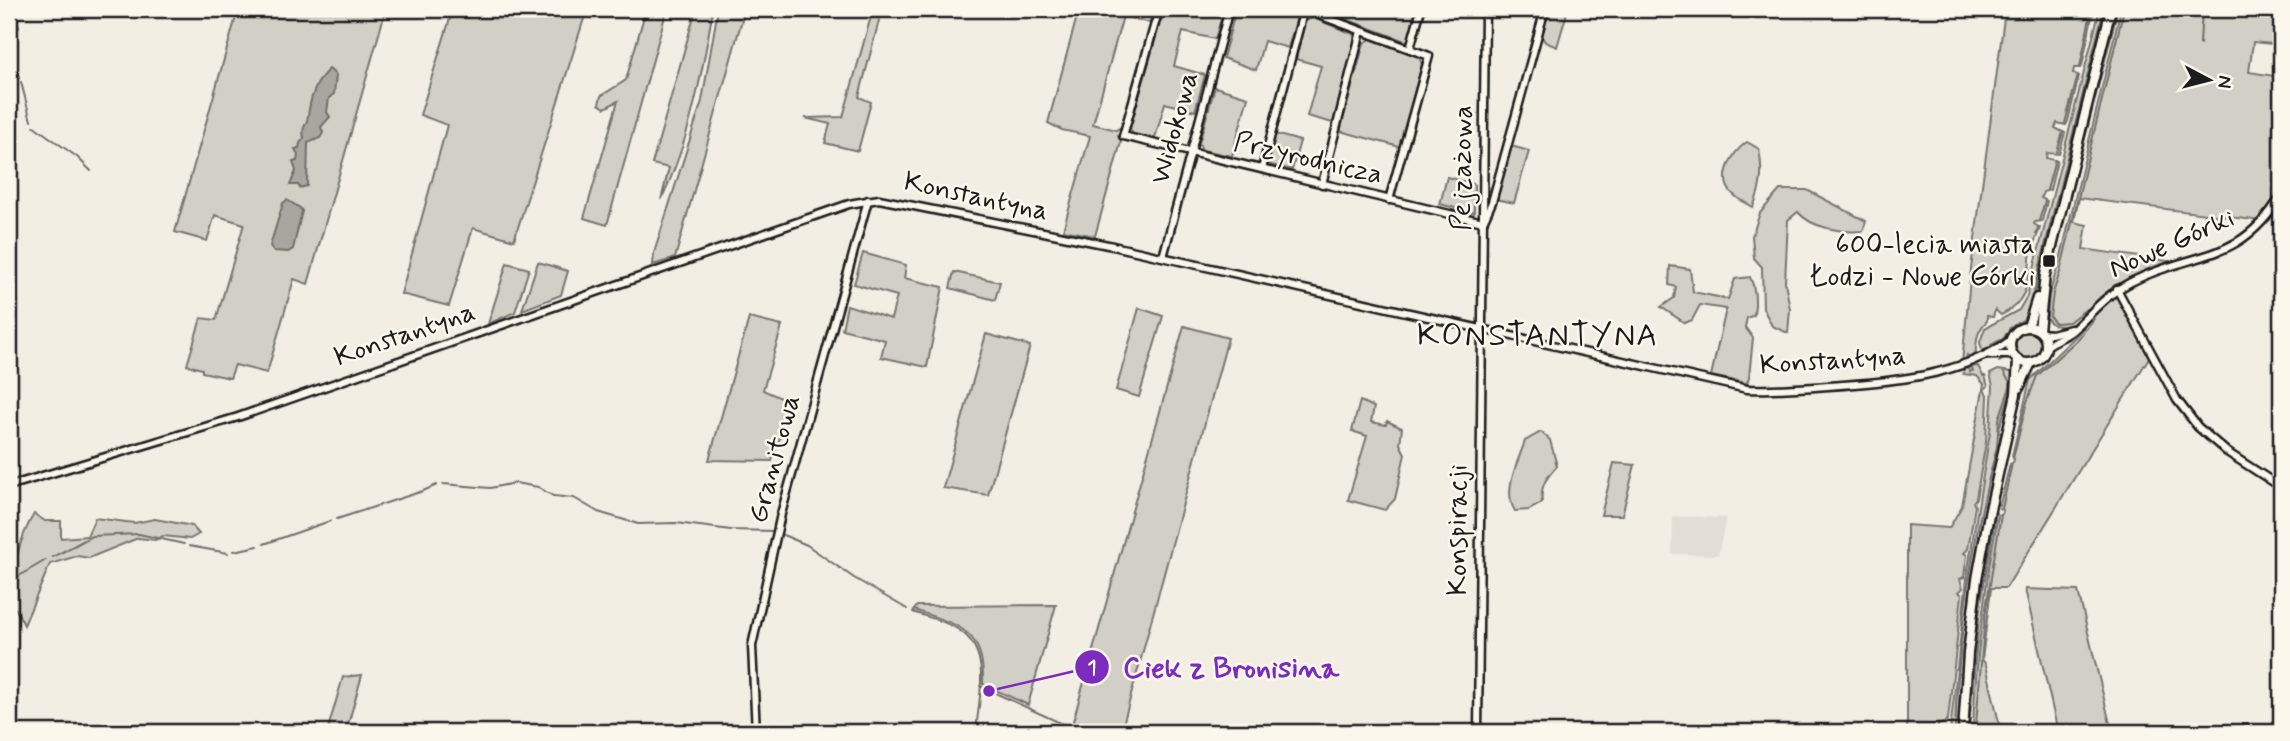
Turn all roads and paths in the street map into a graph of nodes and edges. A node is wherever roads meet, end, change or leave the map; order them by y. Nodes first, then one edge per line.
1 (1159, 9) edge
2 (1229, 9) edge
3 (1303, 9) edge
4 (1421, 9) edge
5 (1485, 9) edge
6 (1545, 9) edge
7 (2111, 9) edge
8 (1362, 31) junction
9 (1410, 48) junction
10 (1190, 152) junction
11 (1262, 169) junction
12 (1322, 184) junction
13 (2281, 196) edge
14 (869, 200) junction
15 (1389, 200) junction
16 (1483, 222) junction
17 (1163, 257) junction
18 (2045, 275) junction
19 (2117, 289) junction
20 (2028, 327) junction
21 (2076, 327) junction
22 (1480, 328) junction
23 (2040, 331) junction
24 (2011, 340) junction
25 (2046, 347) junction
26 (1985, 356) junction
27 (2015, 357) junction
28 (2031, 363) junction
29 (2016, 394) junction
30 (9, 486) edge
31 (2281, 487) edge
32 (756, 732) edge
33 (1478, 732) edge
34 (1963, 732) edge

1 - 10 street, Przyrodnicza
2 - 10 street, Widokowa
3 - 8 street
3 - 11 street
4 - 9 street
5 - 16 street, Pejzażowa
6 - 16 street
7 - 18 main road
8 - 9 street
8 - 12 street
9 - 15 street
10 - 11 street, Przyrodnicza
10 - 17 street, Widokowa
11 - 12 street, Przyrodnicza
12 - 15 street, Przyrodnicza
13 - 19 street, Nowe Górki
14 - 17 street, Konstantyna
14 - 30 street, Konstantyna
14 - 32 street, Granitowa
15 - 16 street, Przyrodnicza
16 - 22 street, Pejzażowa
17 - 22 street, Konstantyna
18 - 20 main road
18 - 23 main road
19 - 21 street, Nowe Górki
19 - 31 street
20 - 23 main road
20 - 24 main road
21 - 23 street
21 - 25 street, Nowe Górki
22 - 26 street, Konstantyna
22 - 33 street, Konspiracji
23 - 25 main road
24 - 26 street
24 - 27 main road
25 - 28 main road
26 - 27 street
27 - 28 main road
27 - 29 main road
28 - 29 main road
29 - 34 main road

